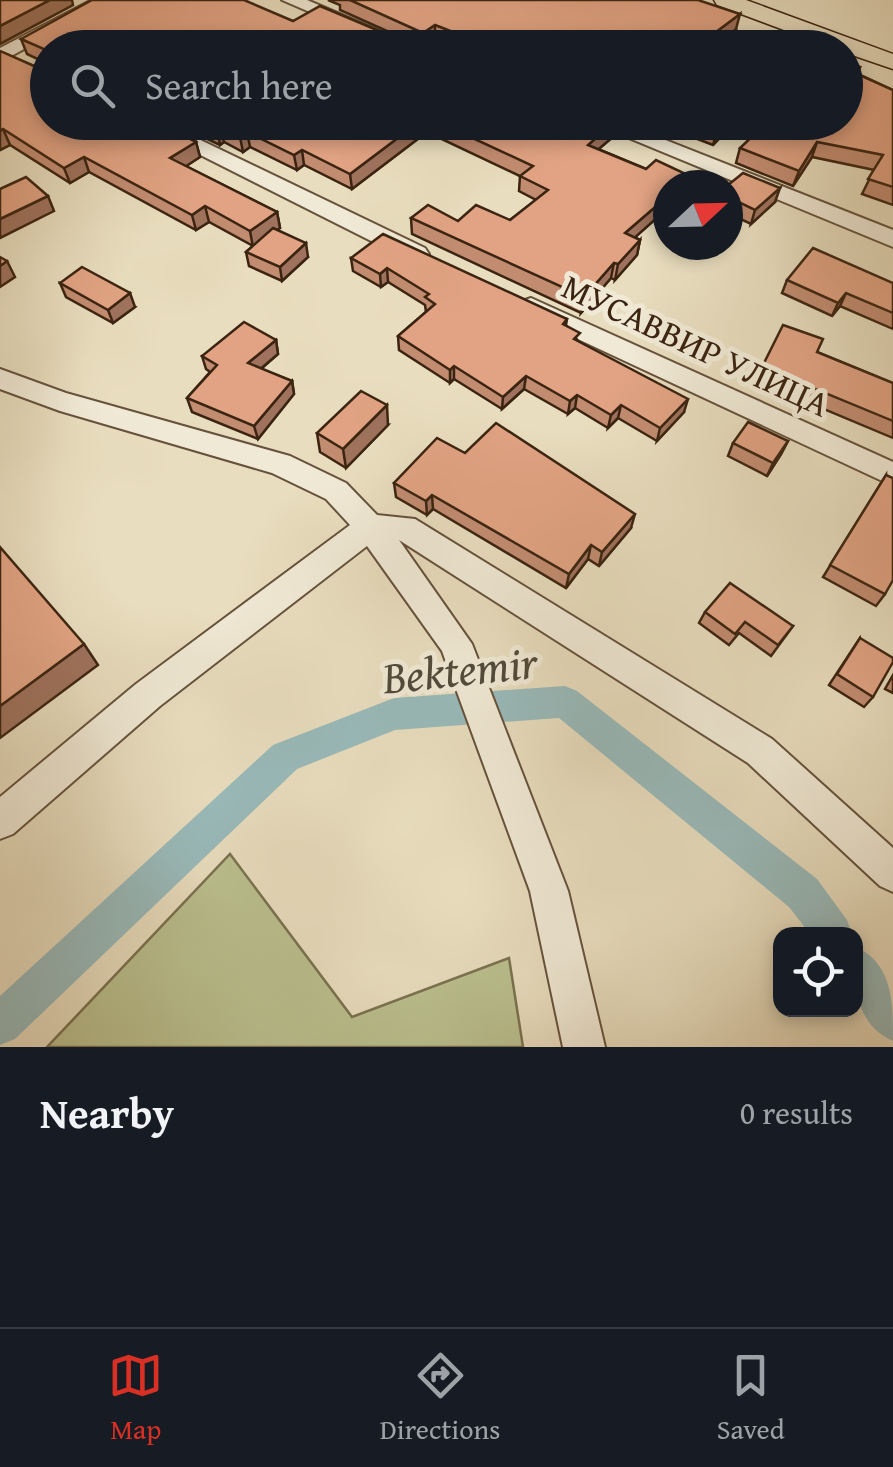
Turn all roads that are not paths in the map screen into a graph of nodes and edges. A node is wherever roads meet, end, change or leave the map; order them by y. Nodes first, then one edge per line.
1 (106, 0) edge
2 (291, 0) edge
3 (696, 0) edge
4 (725, 0) edge
5 (49, 30) edge
6 (366, 30) edge
7 (777, 30) edge
8 (806, 30) edge
9 (30, 40) edge
10 (863, 51) edge
11 (2, 55) edge
12 (863, 61) edge
13 (893, 62) edge
14 (30, 67) edge
15 (893, 72) edge
16 (182, 140) edge
17 (645, 140) edge
18 (893, 239) edge
19 (438, 263) edge
20 (508, 296) edge
21 (0, 379) edge
22 (893, 475) edge
23 (370, 527) junction
24 (0, 821) edge
25 (893, 872) edge
26 (584, 1047) edge

1 - 5 street
2 - 6 street
3 - 7 main road
4 - 8 main road
9 - 11 street
10 - 13 main road
11 - 14 street
12 - 15 main road
16 - 19 street
17 - 18 street
20 - 22 street, МУСАВВИР УЛИЦА
21 - 23 street
23 - 24 street
23 - 25 street
23 - 26 street

